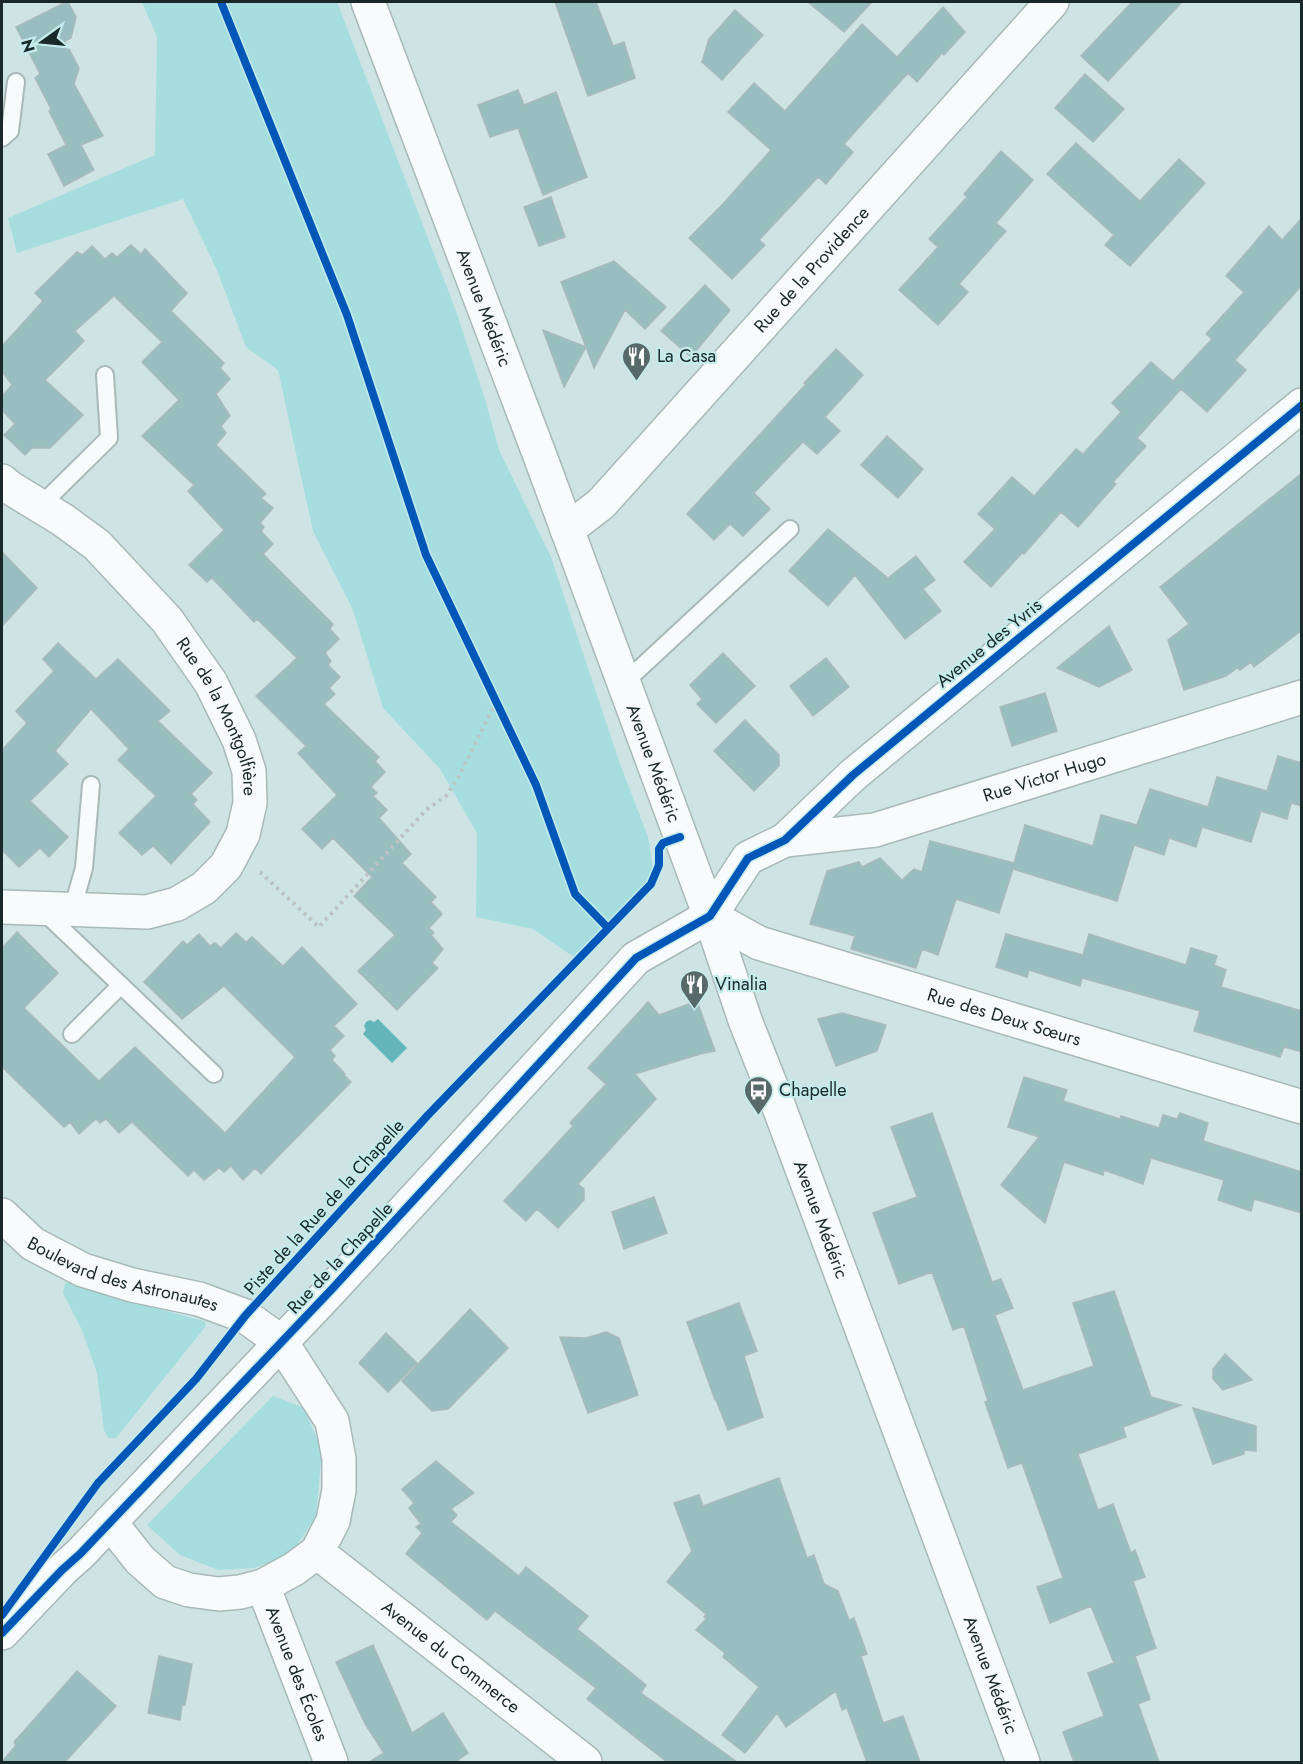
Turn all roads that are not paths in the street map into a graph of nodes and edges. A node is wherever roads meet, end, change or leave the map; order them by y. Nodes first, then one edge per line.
1 (368, 2) edge
2 (1052, 2) edge
3 (16, 82) dead end
4 (2, 138) edge
5 (105, 375) dead end
6 (1302, 405) edge
7 (2, 481) edge
8 (40, 506) junction
9 (567, 530) junction
10 (790, 530) dead end
11 (624, 683) junction
12 (1302, 697) edge
13 (91, 785) dead end
14 (785, 840) junction
15 (2, 907) edge
16 (57, 910) junction
17 (710, 916) junction
18 (121, 985) junction
19 (72, 1034) dead end
20 (214, 1074) dead end
21 (1302, 1107) edge
22 (2, 1215) edge
23 (281, 1342) junction
24 (110, 1522) junction
25 (317, 1552) junction
26 (263, 1586) junction
27 (4, 1627) edge
28 (331, 1762) edge
29 (585, 1762) edge
30 (1023, 1762) edge

1 - 9 street, Avenue Médéric
2 - 9 street, Rue de la Providence
3 - 4 lane
5 - 8 lane
6 - 14 street, Avenue des Yvris
7 - 8 street, Rue de la Montgolfière
8 - 16 street, Rue de la Montgolfière
9 - 11 street, Avenue Médéric
10 - 11 lane
11 - 17 street, Avenue Médéric
12 - 14 street, Rue Victor Hugo
13 - 16 lane
14 - 17 street, Avenue des Yvris
15 - 16 street, Rue de la Montgolfière
16 - 18 lane
17 - 21 street, Rue des Deux Sœurs
17 - 23 street, Rue de la Chapelle
17 - 30 street, Avenue Médéric
18 - 19 lane
18 - 20 lane
22 - 23 street, Boulevard des Astronautes
23 - 24 street, Rue de la Chapelle
23 - 25 street
24 - 26 street
24 - 27 street, Rue de la Chapelle
25 - 26 street
25 - 29 street, Avenue du Commerce
26 - 28 street, Avenue des Écoles

